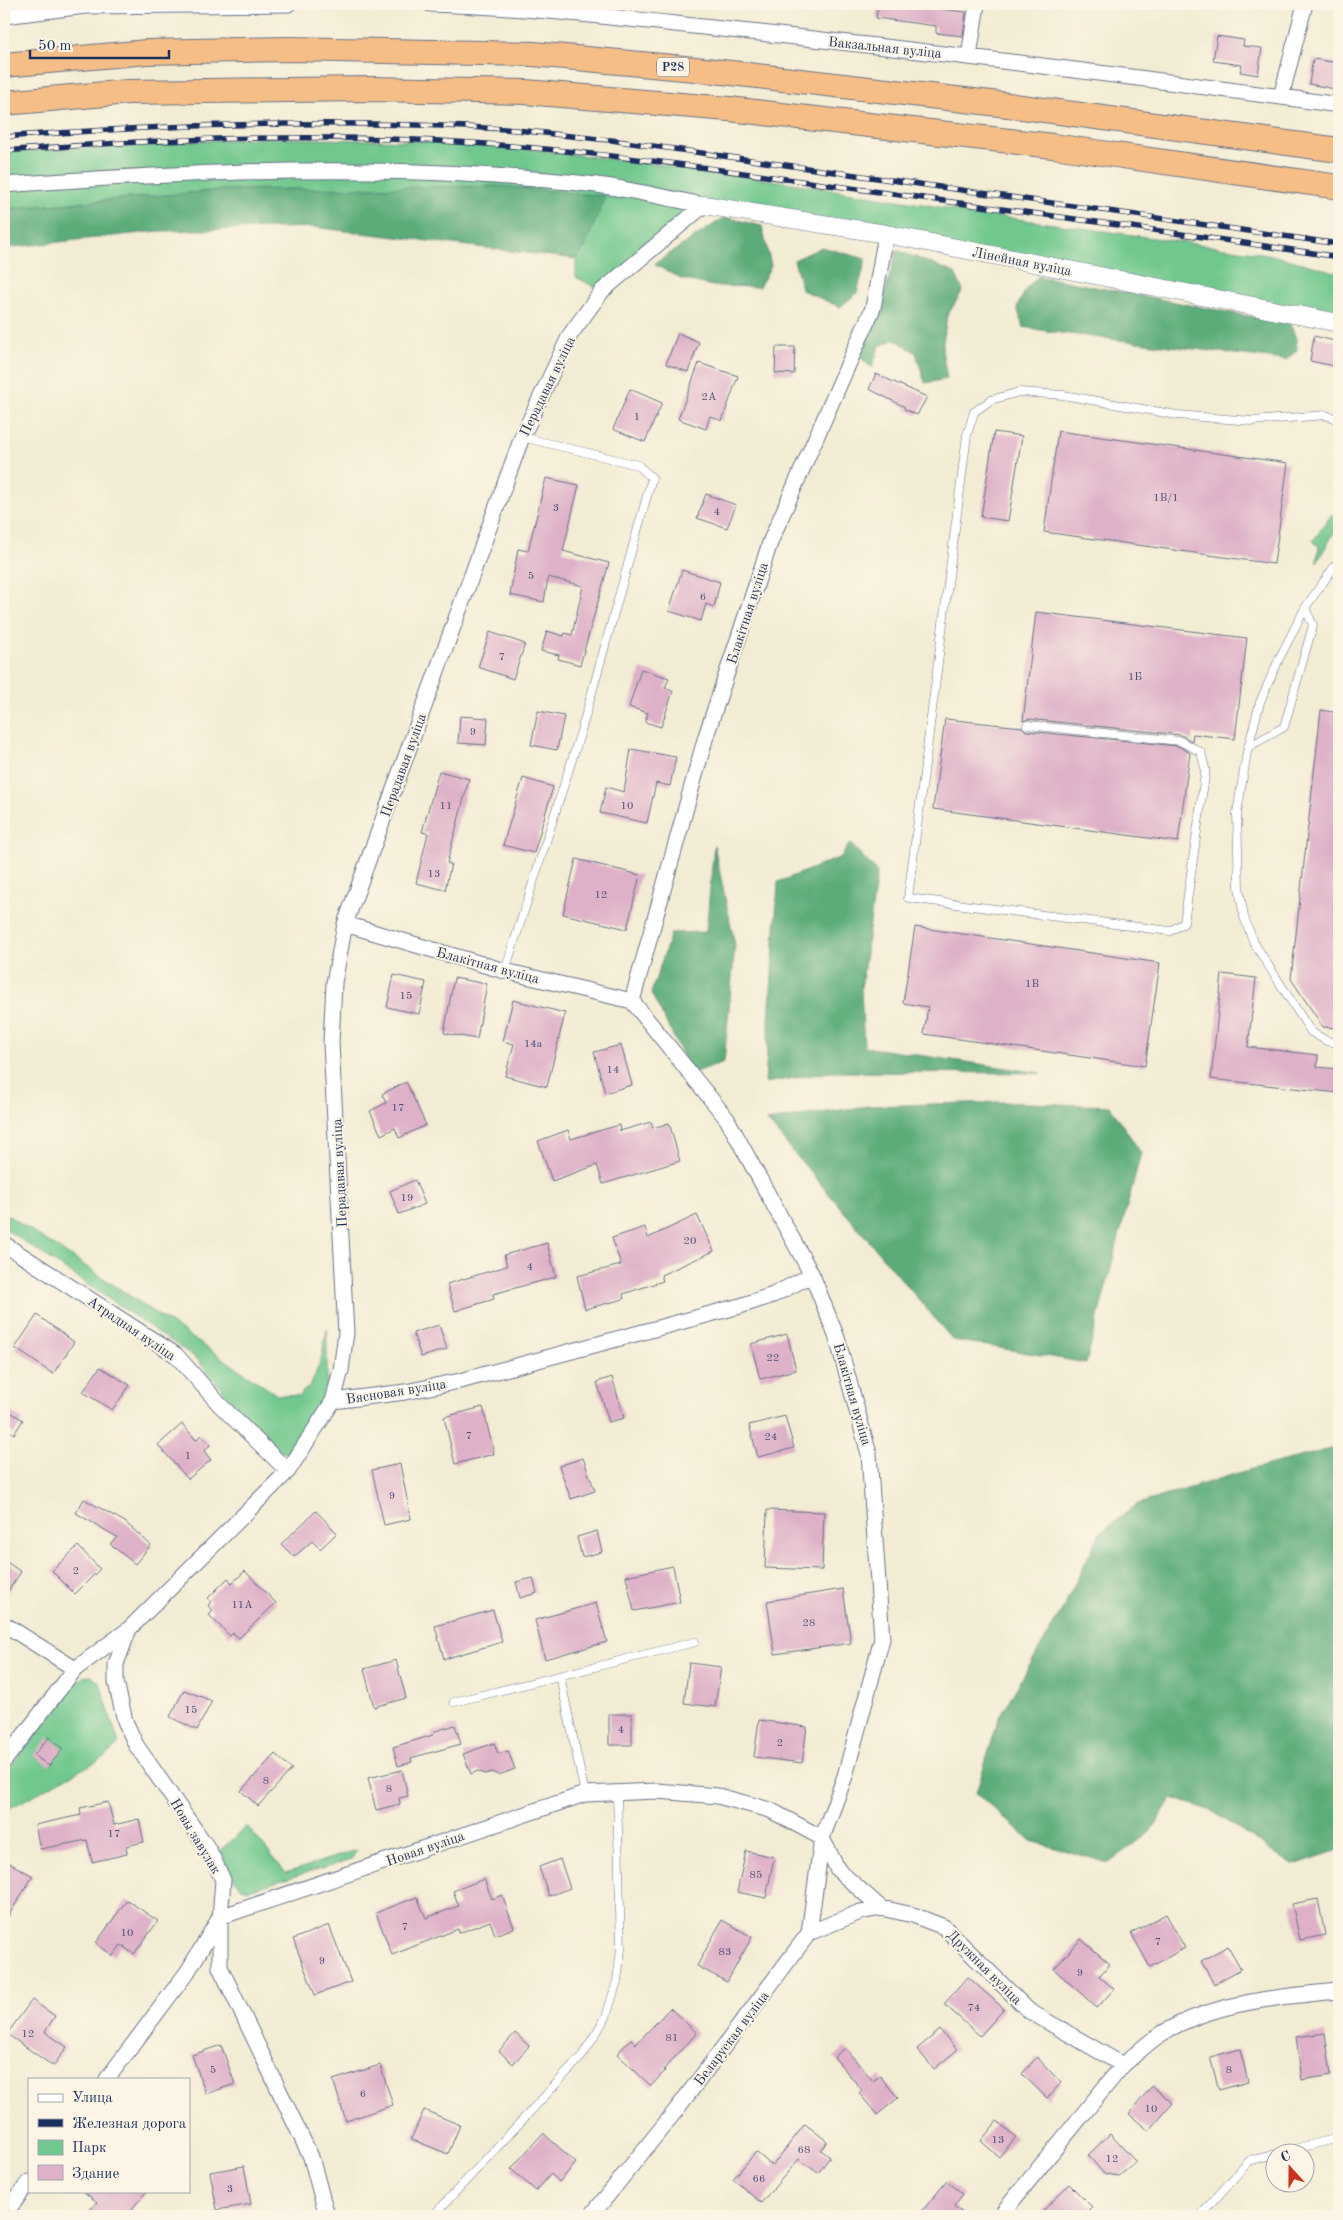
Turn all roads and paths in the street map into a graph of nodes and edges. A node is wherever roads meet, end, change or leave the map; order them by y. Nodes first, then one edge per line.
1 (222, 4) edge
2 (288, 4) edge
3 (430, 4) edge
4 (977, 4) edge
5 (1305, 4) edge
6 (4, 16) edge
7 (969, 56) junction
8 (4, 65) edge
9 (1281, 97) junction
10 (4, 103) edge
11 (1339, 105) edge
12 (1339, 150) edge
13 (4, 185) edge
14 (1339, 187) edge
15 (704, 205) junction
16 (886, 234) junction
17 (1339, 324) edge
18 (1339, 420) edge
19 (522, 436) junction
20 (1339, 560) edge
21 (1305, 608) junction
22 (1027, 725) dead end
23 (1248, 747) junction
24 (345, 924) junction
25 (505, 971) junction
26 (632, 1001) junction
27 (1339, 1043) edge
28 (4, 1244) edge
29 (812, 1275) junction
30 (333, 1401) junction
31 (288, 1471) junction
32 (4, 1624) edge
33 (129, 1629) junction
34 (695, 1642) dead end
35 (75, 1669) junction
36 (560, 1676) junction
37 (454, 1702) dead end
38 (4, 1761) edge
39 (618, 1793) junction
40 (585, 1794) junction
41 (822, 1838) junction
42 (881, 1908) junction
43 (220, 1917) junction
44 (809, 1933) junction
45 (1339, 1991) edge
46 (1122, 2065) junction
47 (107, 2078) edge
48 (1339, 2138) edge
49 (1316, 2144) edge
50 (1266, 2157) edge
51 (28, 2183) edge
52 (4, 2215) edge
53 (327, 2216) edge
54 (433, 2216) edge
55 (591, 2216) edge
56 (1000, 2216) edge
57 (1200, 2216) edge

1 - 2 street
1 - 6 street
3 - 7 street, Вакзальная вуліца
4 - 7 street
5 - 9 street
7 - 9 street, Вакзальная вуліца
8 - 12 highway, Р28
9 - 11 street, Вакзальная вуліца
10 - 14 highway
13 - 15 street
15 - 16 street, Лінейная вуліца
15 - 19 street, Перадавая вуліца
16 - 17 street, Лінейная вуліца
16 - 26 street, Блакітная вуліца
18 - 22 lane
19 - 24 street, Перадавая вуліца
19 - 25 lane
20 - 21 lane
21 - 23 lane
21 - 23 lane
23 - 27 lane
24 - 25 street, Блакітная вуліца
24 - 30 street, Перадавая вуліца
25 - 26 street, Блакітная вуліца
26 - 29 street, Блакітная вуліца
28 - 31 street, Атрадная вуліца
29 - 30 street, Вясновая вуліца
29 - 41 street, Блакітная вуліца
30 - 31 street, Вясновая вуліца
31 - 33 street, Вясновая вуліца
32 - 35 street
33 - 35 street, Вясновая вуліца
33 - 43 street, Новы завулак
34 - 36 lane
35 - 38 street, Вясновая вуліца
36 - 37 lane
36 - 40 lane
39 - 40 street, Новая вуліца
39 - 41 street, Новая вуліца
39 - 54 lane
40 - 43 street, Новая вуліца
41 - 42 street
41 - 44 street, Беларуская вуліца
42 - 44 street, Дружная вуліца
42 - 46 street, Дружная вуліца
43 - 47 street
43 - 53 street, Новы завулак
44 - 55 street, Беларуская вуліца
45 - 46 street
46 - 56 street
48 - 49 lane
50 - 57 lane
51 - 52 street

